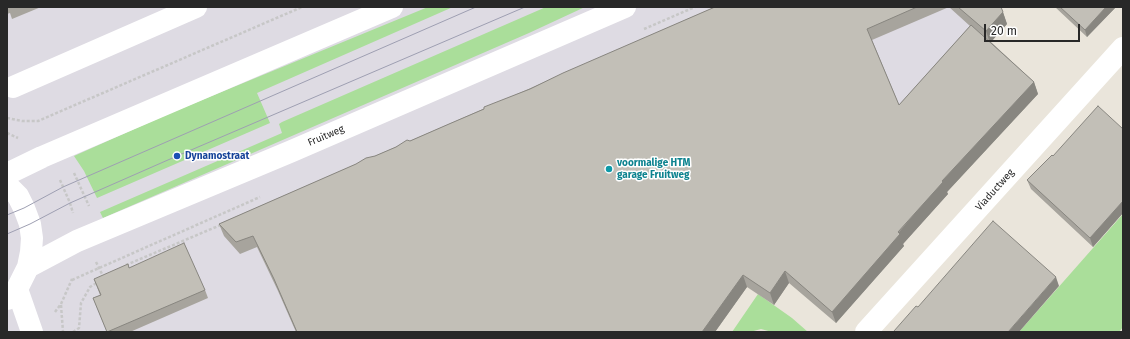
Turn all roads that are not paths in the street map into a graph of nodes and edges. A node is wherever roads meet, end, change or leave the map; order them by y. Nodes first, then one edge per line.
1 (196, 7) edge
2 (392, 7) edge
3 (625, 7) edge
4 (1123, 48) edge
5 (13, 87) dead end
6 (7, 174) edge
7 (7, 185) edge
8 (28, 266) junction
9 (12, 294) edge
10 (32, 332) edge
11 (866, 332) edge

1 - 5 street
2 - 6 street
3 - 8 street, Fruitweg
4 - 11 street, Viaductweg
7 - 8 street
8 - 9 street
9 - 10 street

